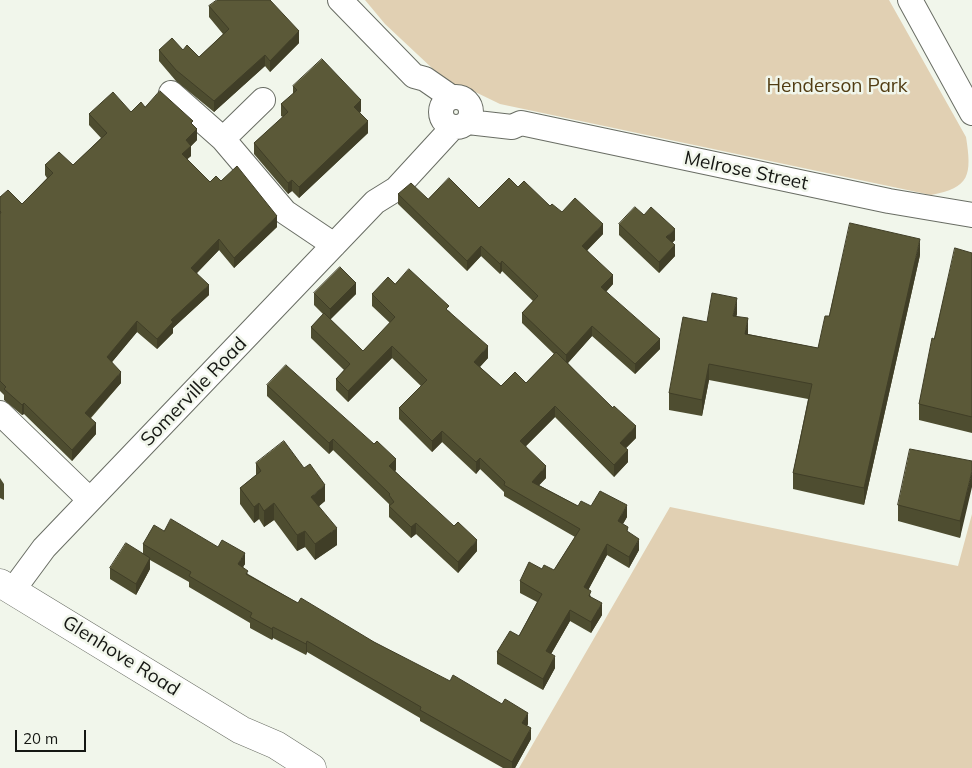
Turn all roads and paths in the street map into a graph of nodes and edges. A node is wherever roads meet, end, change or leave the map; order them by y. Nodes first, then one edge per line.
1 (340, 0) edge
2 (910, 0) edge
3 (170, 93) dead end
4 (263, 100) dead end
5 (454, 113) junction
6 (972, 113) edge
7 (223, 139) junction
8 (972, 215) edge
9 (334, 245) junction
10 (0, 413) edge
11 (90, 500) junction
12 (6, 586) edge
13 (241, 730) junction
14 (286, 768) edge
15 (312, 768) edge

1 - 5 street
2 - 6 street
3 - 7 street
4 - 7 street
5 - 8 street, Melrose Street
5 - 9 street, Somerville Road
7 - 9 street
9 - 11 street, Somerville Road
10 - 11 street
11 - 12 street, Somerville Road
12 - 13 main road, Glenhove Road
13 - 14 main road, Glenhove Road
13 - 15 main road, Glenhove Road

